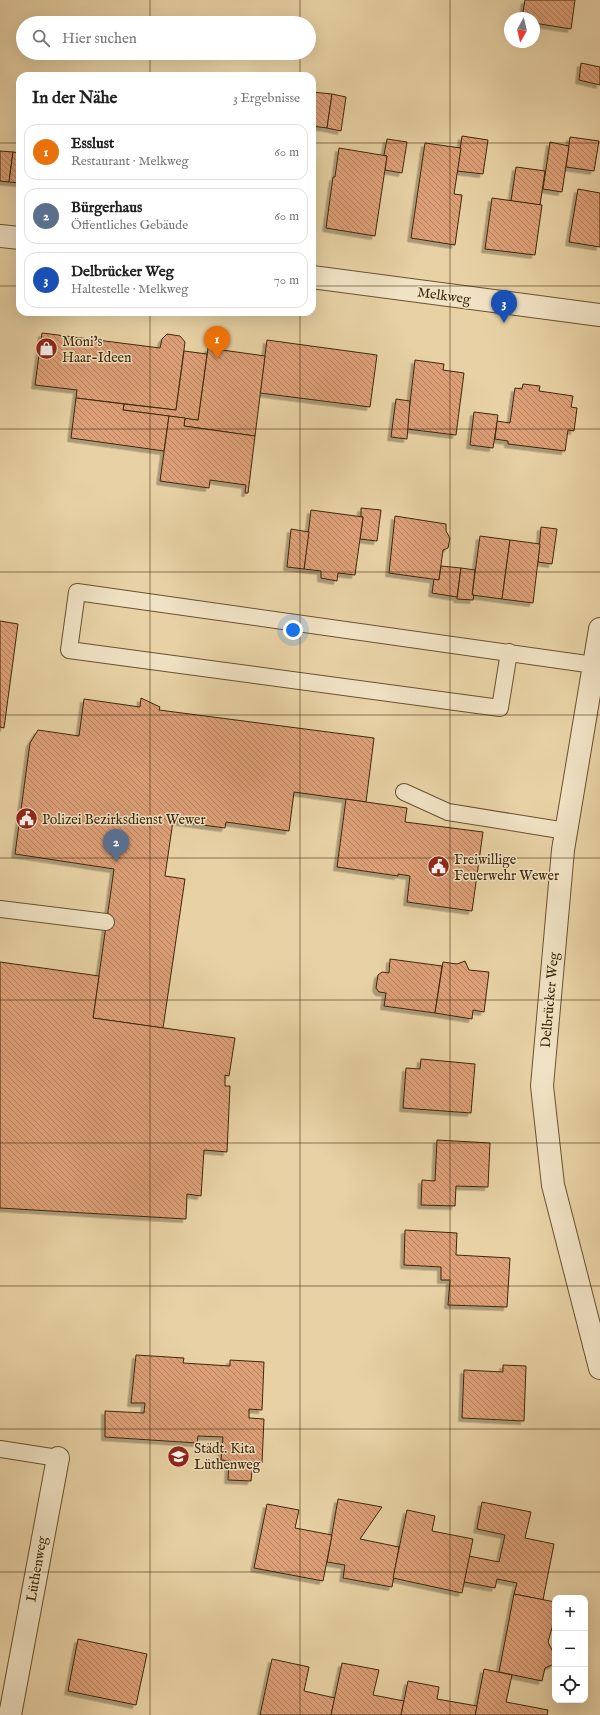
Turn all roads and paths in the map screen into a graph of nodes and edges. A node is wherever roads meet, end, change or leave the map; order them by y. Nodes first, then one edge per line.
1 (0, 236) edge
2 (16, 238) edge
3 (316, 278) edge
4 (600, 315) edge
5 (600, 629) edge
6 (509, 652) junction
7 (594, 665) junction
8 (404, 792) dead end
9 (566, 831) junction
10 (0, 909) edge
11 (106, 922) dead end
12 (600, 1368) edge
13 (0, 1449) edge
14 (58, 1458) joint
15 (8, 1679) edge
16 (15, 1714) edge

1 - 2 street
3 - 4 street, Melkweg
5 - 7 street, Delbrücker Weg
6 - 6 lane
6 - 7 lane
7 - 9 street, Delbrücker Weg
8 - 9 lane
9 - 12 street, Delbrücker Weg
10 - 11 lane
13 - 14 lane
14 - 15 street, Lüthenweg
15 - 16 street, Lüthenweg

